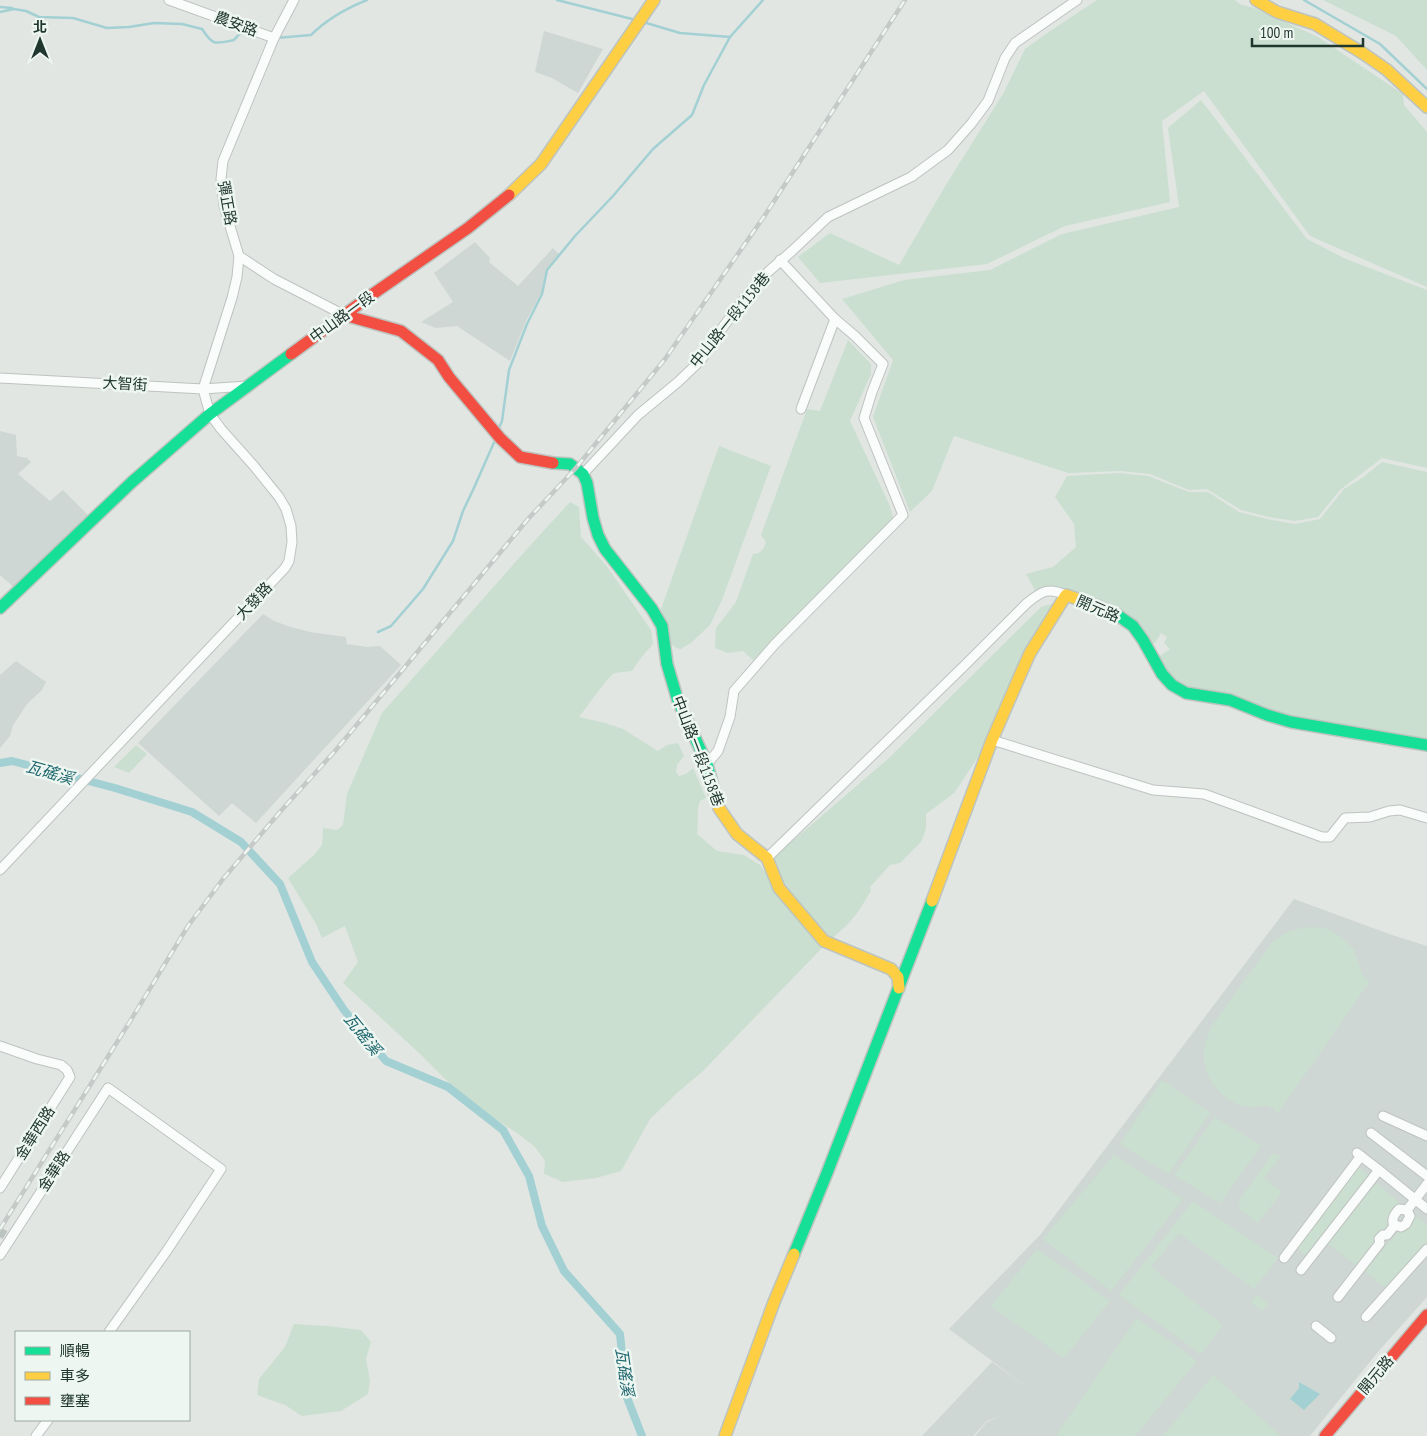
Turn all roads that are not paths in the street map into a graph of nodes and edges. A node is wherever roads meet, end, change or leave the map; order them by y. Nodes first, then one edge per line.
1 (170, 0) edge
2 (294, 0) edge
3 (654, 0) edge
4 (1077, 0) edge
5 (1256, 0) edge
6 (274, 38) junction
7 (1427, 107) edge
8 (239, 256) junction
9 (780, 260) junction
10 (344, 315) junction
11 (835, 319) junction
12 (0, 378) edge
13 (249, 386) junction
14 (203, 389) junction
15 (801, 409) dead end
16 (210, 414) junction
17 (583, 474) junction
18 (1066, 595) junction
19 (0, 608) edge
20 (992, 740) junction
21 (1427, 745) edge
22 (707, 764) junction
23 (1427, 818) edge
24 (767, 858) junction
25 (0, 870) edge
26 (898, 988) junction
27 (0, 1046) edge
28 (1383, 1116) dead end
29 (1371, 1133) dead end
30 (1427, 1136) edge
31 (1379, 1170) junction
32 (1427, 1176) edge
33 (1427, 1184) edge
34 (0, 1188) edge
35 (1415, 1199) junction
36 (1427, 1209) edge
37 (1427, 1249) edge
38 (0, 1255) edge
39 (1284, 1258) dead end
40 (1300, 1270) dead end
41 (1338, 1297) dead end
42 (1427, 1315) edge
43 (1366, 1317) dead end
44 (1316, 1326) dead end
45 (110, 1331) edge
46 (1331, 1338) dead end
47 (47, 1421) edge
48 (36, 1436) edge
49 (725, 1436) edge
50 (1325, 1436) edge

1 - 6 street, 農安路
2 - 6 street, 彈正路
3 - 10 street, 中山路一段
4 - 9 street, 中山路一段1158巷
5 - 7 street
6 - 8 street, 彈正路
8 - 10 street
8 - 14 street, 彈正路
9 - 11 street
9 - 17 street, 中山路一段1158巷
10 - 13 street, 中山路一段
10 - 17 street
11 - 15 street
11 - 22 street
12 - 14 street, 大智街
13 - 14 street, 大智街
13 - 16 street, 中山路一段
14 - 16 street
16 - 19 street, 中山路一段
16 - 25 street, 大發路
17 - 22 street, 中山路一段1158巷
18 - 20 street, 開元路
18 - 21 street, 開元路
18 - 24 street
20 - 23 street
20 - 26 street, 開元路
22 - 24 street, 中山路一段1158巷
24 - 26 street
26 - 49 street, 開元路
27 - 34 street, 金華西路
28 - 30 street
29 - 32 street
31 - 35 street
31 - 39 street
31 - 40 street
33 - 35 street
35 - 36 street
35 - 41 street
37 - 43 street
38 - 45 street, 金華路
42 - 50 street, 開元路
44 - 46 street
47 - 48 street

